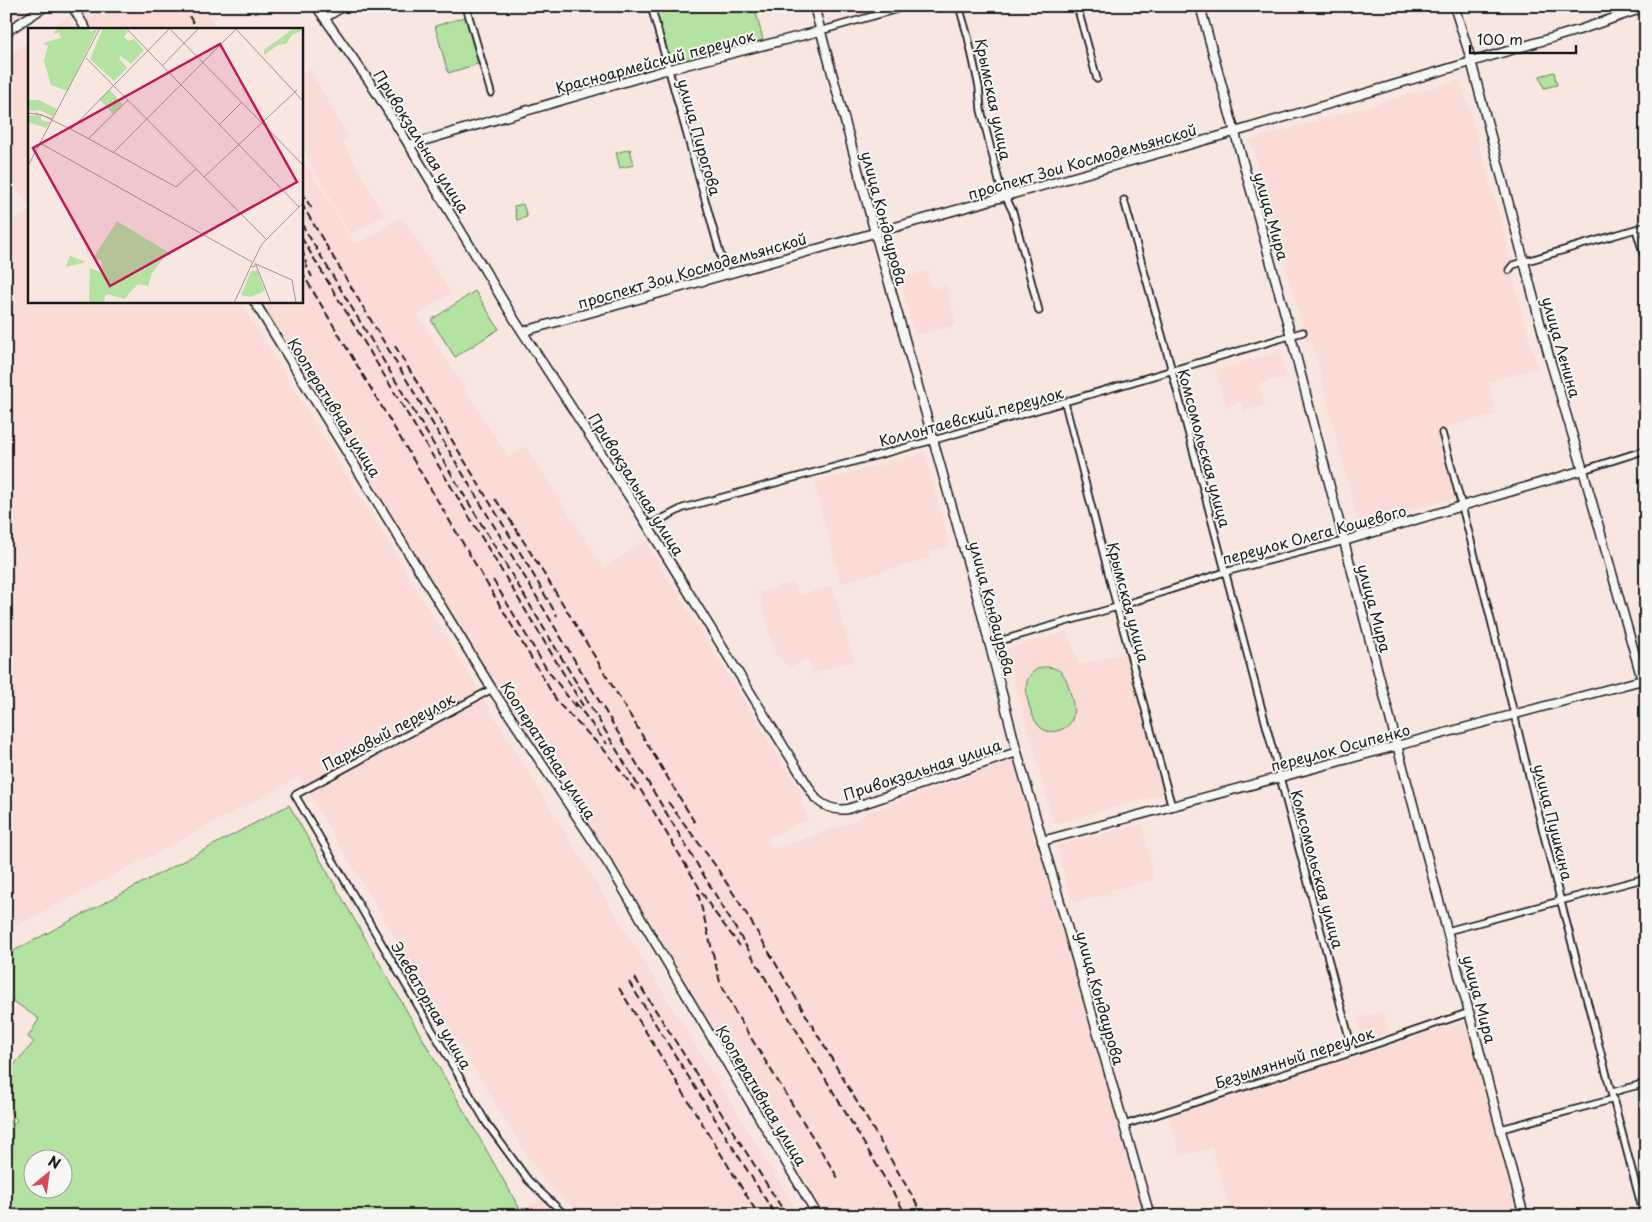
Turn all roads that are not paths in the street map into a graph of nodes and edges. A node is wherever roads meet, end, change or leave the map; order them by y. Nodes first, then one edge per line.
1 (46, 6) edge
2 (72, 6) edge
3 (316, 6) edge
4 (344, 6) edge
5 (466, 6) edge
6 (651, 6) edge
7 (814, 6) edge
8 (908, 6) edge
9 (959, 6) edge
10 (1077, 6) edge
11 (1200, 6) edge
12 (1454, 6) edge
13 (1646, 7) edge
14 (324, 18) junction
15 (85, 28) edge
16 (820, 31) junction
17 (6, 32) edge
18 (1472, 62) junction
19 (668, 70) junction
20 (1097, 78) dead end
21 (491, 93) dead end
22 (1234, 132) junction
23 (409, 144) junction
24 (1004, 197) junction
25 (1124, 200) dead end
26 (1646, 226) edge
27 (1636, 229) junction
28 (875, 233) junction
29 (1524, 262) junction
30 (1646, 263) edge
31 (1509, 270) dead end
32 (726, 275) junction
33 (255, 302) edge
34 (1039, 311) dead end
35 (1303, 332) dead end
36 (524, 333) junction
37 (1290, 335) junction
38 (1172, 372) junction
39 (1065, 403) junction
40 (1442, 433) dead end
41 (933, 440) junction
42 (1646, 450) edge
43 (1583, 470) junction
44 (1463, 507) junction
45 (648, 526) junction
46 (1344, 541) junction
47 (1225, 572) junction
48 (1117, 607) junction
49 (989, 644) junction
50 (1644, 680) edge
51 (492, 689) junction
52 (1646, 694) edge
53 (1515, 714) junction
54 (1397, 745) junction
55 (1017, 752) junction
56 (1281, 778) junction
57 (295, 795) joint
58 (1172, 807) junction
59 (1042, 841) junction
60 (1646, 878) edge
61 (1561, 902) junction
62 (1447, 931) junction
63 (1470, 1012) junction
64 (1353, 1052) junction
65 (1646, 1083) edge
66 (1613, 1092) junction
67 (1614, 1099) junction
68 (1124, 1126) junction
69 (1501, 1129) junction
70 (566, 1216) edge
71 (818, 1216) edge
72 (1150, 1216) edge
73 (1524, 1216) edge
74 (1644, 1216) edge

1 - 17 street
2 - 15 street
3 - 14 street, Привокзальная улица
4 - 14 street
5 - 21 street
6 - 19 street, улица Пирогова
7 - 16 street, улица Кондаурова
8 - 16 street, Красноармейский переулок
9 - 24 street, Крымская улица
10 - 20 street
11 - 22 street, улица Мира
12 - 18 street, улица Ленина
13 - 18 street, проспект Зои Космодемьянской
14 - 23 street, Привокзальная улица
16 - 19 street, Красноармейский переулок
16 - 28 street, улица Кондаурова
18 - 22 street, проспект Зои Космодемьянской
18 - 29 street, улица Ленина
19 - 23 street, Красноармейский переулок
19 - 32 street, улица Пирогова
22 - 24 street, проспект Зои Космодемьянской
22 - 37 street, улица Мира
23 - 36 street, Привокзальная улица
24 - 28 street, проспект Зои Космодемьянской
24 - 34 street, Крымская улица
25 - 38 street, Комсомольская улица
26 - 27 street
27 - 29 street
27 - 30 street
28 - 32 street, проспект Зои Космодемьянской
28 - 41 street, улица Кондаурова
29 - 31 street
29 - 43 street, улица Ленина
32 - 36 street, проспект Зои Космодемьянской
33 - 51 street, Кооперативная улица
35 - 37 street, Коллонтаевский переулок
36 - 45 street, Привокзальная улица
37 - 38 street, Коллонтаевский переулок
37 - 46 street, улица Мира
38 - 39 street, Коллонтаевский переулок
38 - 47 street, Комсомольская улица
39 - 41 street, Коллонтаевский переулок
39 - 48 street, Крымская улица
40 - 44 street, улица Пушкина
41 - 45 street, Коллонтаевский переулок
41 - 49 street, улица Кондаурова
42 - 43 street, переулок Олега Кошевого
43 - 44 street, переулок Олега Кошевого
43 - 50 street, улица Ленина
44 - 46 street, переулок Олега Кошевого
44 - 53 street, улица Пушкина
45 - 55 street, Привокзальная улица
46 - 47 street, переулок Олега Кошевого
46 - 54 street, улица Мира
47 - 48 street, переулок Олега Кошевого
47 - 56 street, Комсомольская улица
48 - 49 street, переулок Олега Кошевого
48 - 58 street, Крымская улица
49 - 55 street, улица Кондаурова
50 - 52 street, улица Ленина
50 - 53 street, переулок Осипенко
51 - 57 street, Парковый переулок
51 - 71 street, Кооперативная улица
53 - 54 street, переулок Осипенко
53 - 61 street, улица Пушкина
54 - 56 street, переулок Осипенко
54 - 62 street, улица Мира
55 - 59 street, улица Кондаурова
56 - 58 street, переулок Осипенко
56 - 64 street, Комсомольская улица
57 - 70 street, Элеваторная улица
58 - 59 street, переулок Осипенко
59 - 68 street, улица Кондаурова
60 - 61 street
61 - 62 street
61 - 66 street, улица Пушкина
62 - 63 street, улица Мира
63 - 64 street, Безымянный переулок
63 - 69 street, улица Мира
64 - 68 street, Безымянный переулок
65 - 66 street
66 - 67 street, улица Пушкина
67 - 69 street
67 - 74 street, улица Пушкина
68 - 72 street, улица Кондаурова
69 - 73 street, улица Мира

